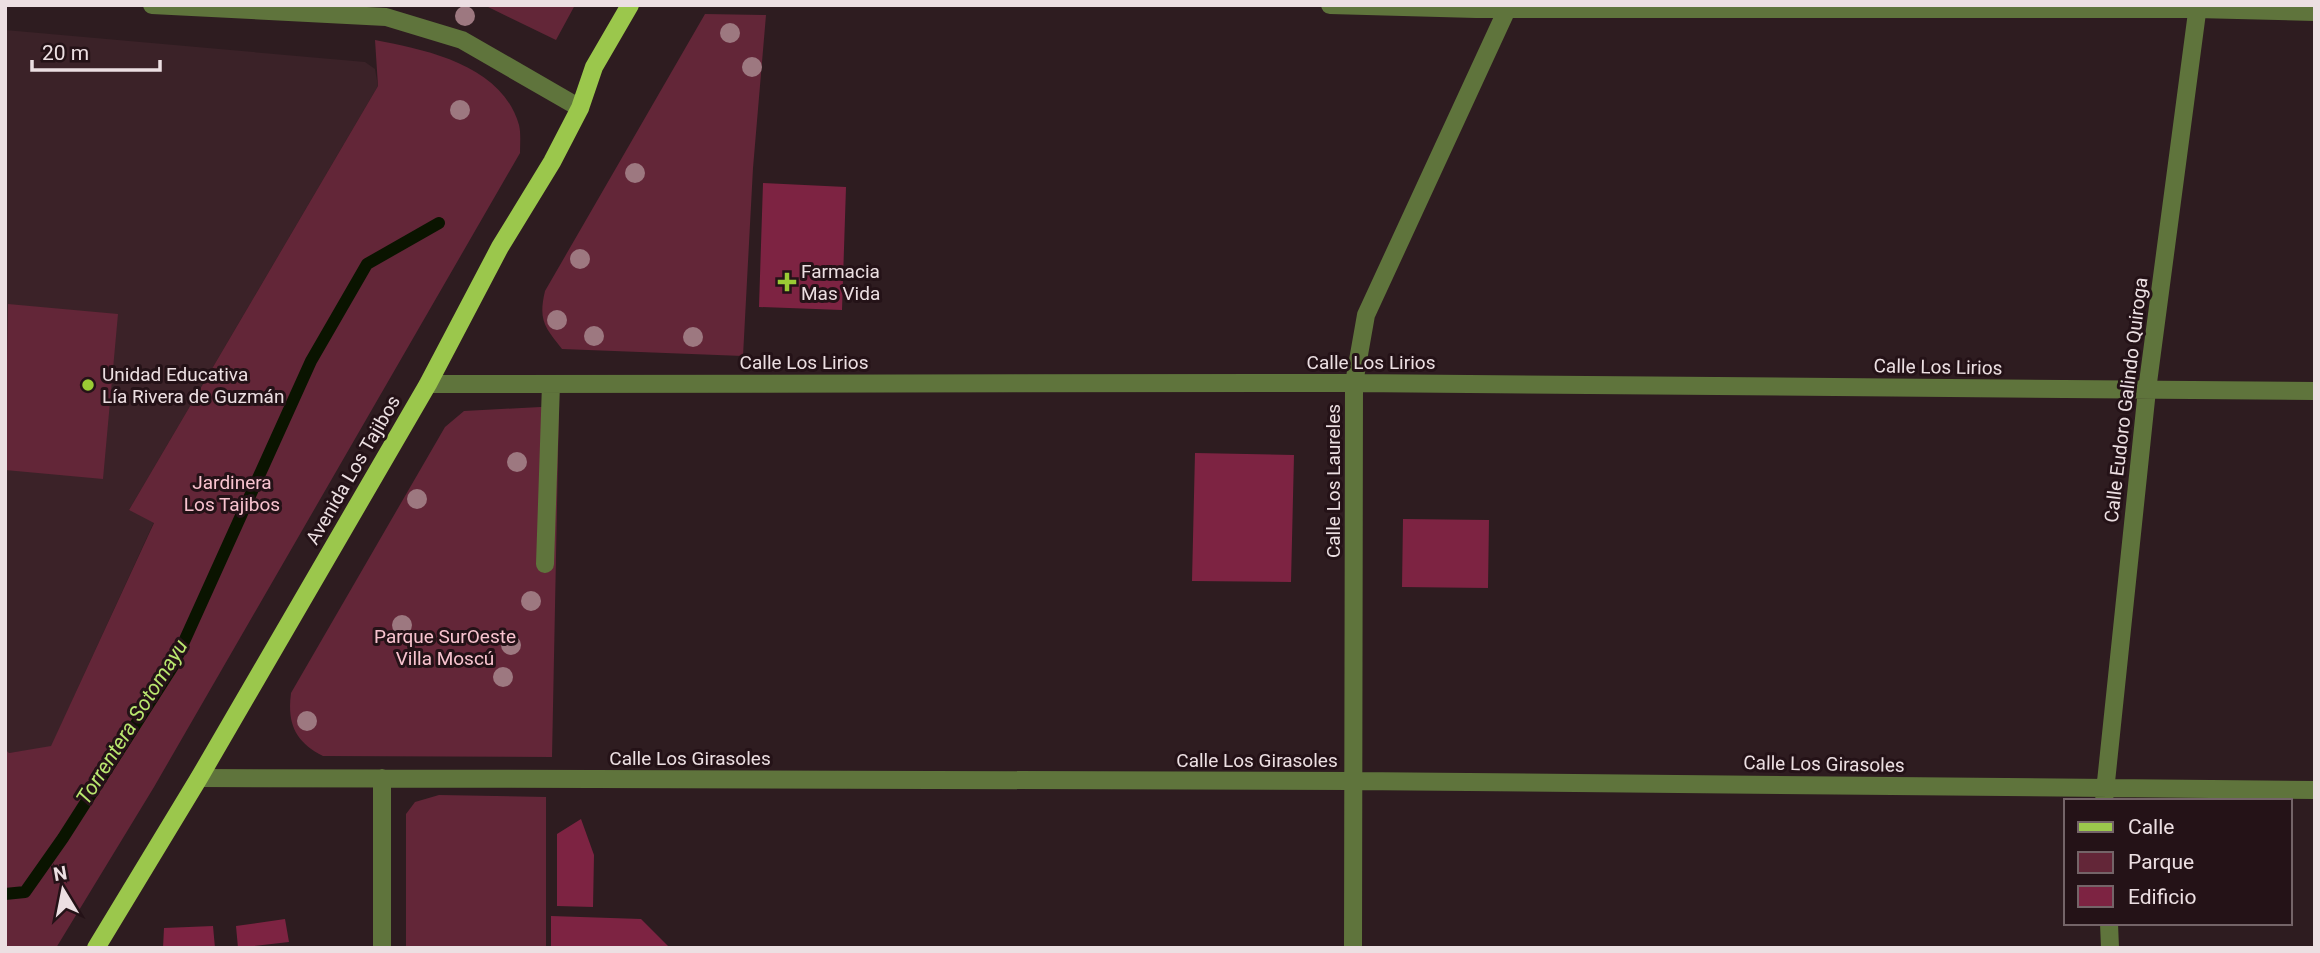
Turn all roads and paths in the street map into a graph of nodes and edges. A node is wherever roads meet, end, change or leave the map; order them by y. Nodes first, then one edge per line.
1 (152, 5) edge
2 (630, 5) edge
3 (1330, 5) edge
4 (1508, 7) edge
5 (2197, 7) edge
6 (2315, 12) edge
7 (580, 108) junction
8 (551, 383) junction
9 (1354, 383) junction
10 (428, 384) junction
11 (2147, 390) junction
12 (2315, 391) edge
13 (545, 564) dead end
14 (199, 778) junction
15 (382, 778) junction
16 (1353, 781) junction
17 (2315, 790) edge
18 (2104, 794) edge
19 (2109, 925) edge
20 (96, 948) edge
21 (382, 948) edge
22 (1353, 948) edge
23 (2110, 948) edge

1 - 7 street
2 - 7 main road, Avenida Los Tajibos
3 - 4 street
4 - 5 street
4 - 9 street, Calle Los Laureles
5 - 6 street
5 - 11 street, Calle Eudoro Galindo Quiroga
7 - 10 main road, Avenida Los Tajibos
8 - 9 street, Calle Los Lirios
8 - 10 street, Calle Los Lirios
8 - 13 street
9 - 11 street, Calle Los Lirios
9 - 16 street, Calle Los Laureles
10 - 14 main road, Avenida Los Tajibos
11 - 12 street, Calle Los Lirios
11 - 18 street, Calle Eudoro Galindo Quiroga
14 - 15 street, Calle Los Girasoles
14 - 20 main road, Avenida Los Tajibos
15 - 16 street, Calle Los Girasoles
15 - 21 street
16 - 18 street, Calle Los Girasoles
16 - 22 street, Calle Los Laureles
17 - 18 street, Calle Los Girasoles
19 - 23 street

